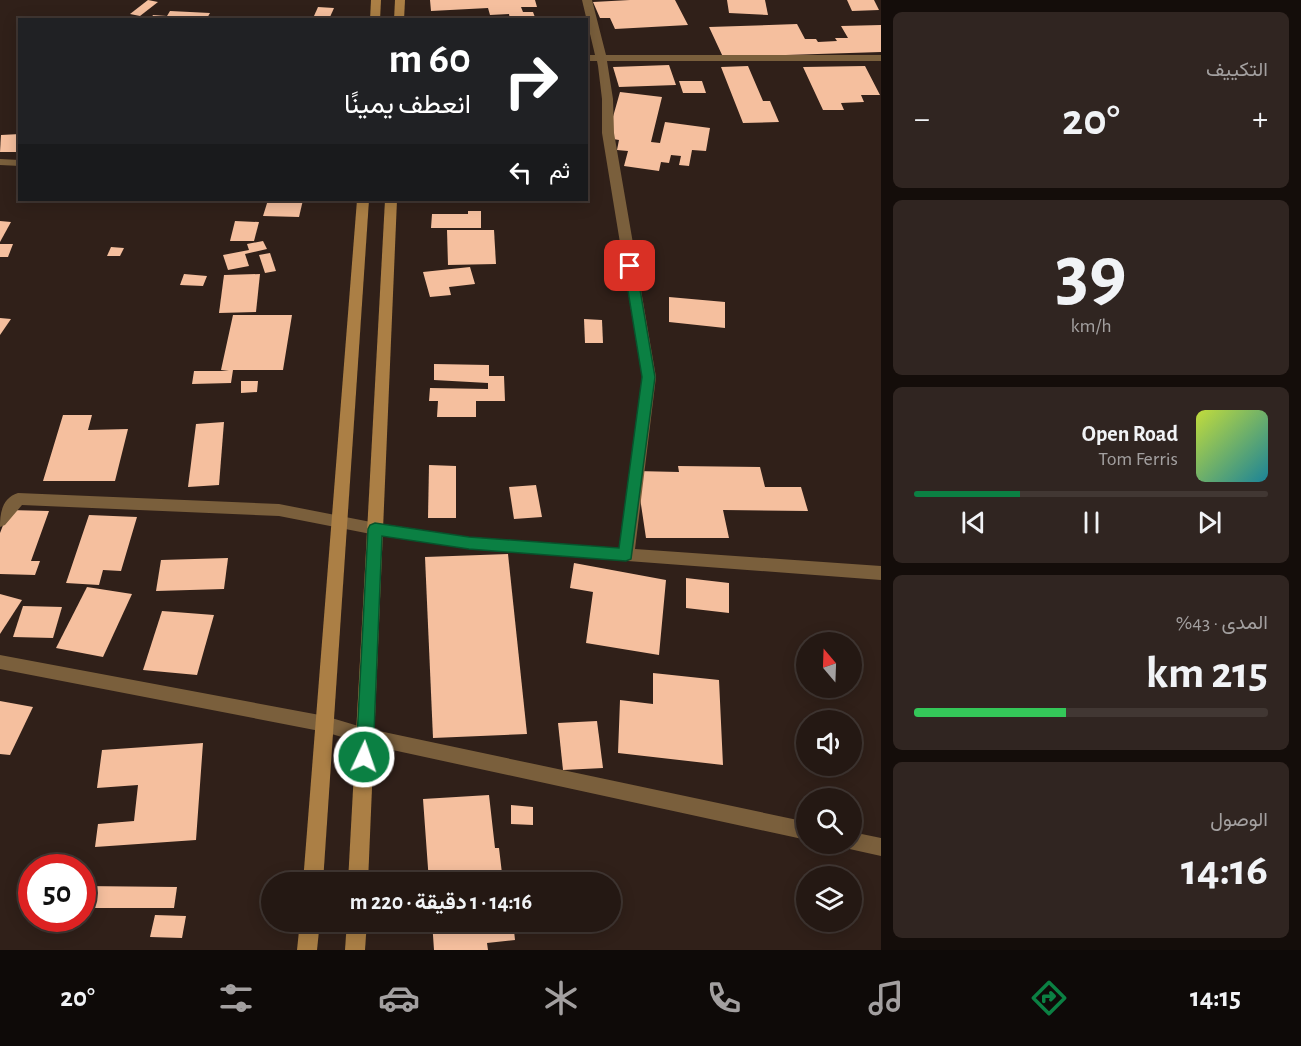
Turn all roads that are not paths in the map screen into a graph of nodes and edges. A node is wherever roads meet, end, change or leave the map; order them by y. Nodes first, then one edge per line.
1 (376, 0) edge
2 (400, 0) edge
3 (587, 0) edge
4 (375, 18) edge
5 (399, 18) edge
6 (588, 58) edge
7 (602, 58) junction
8 (881, 58) edge
9 (0, 162) edge
10 (18, 163) edge
11 (363, 201) edge
12 (391, 201) edge
13 (340, 520) junction
14 (0, 521) edge
15 (375, 529) junction
16 (626, 555) junction
17 (881, 573) edge
18 (0, 662) edge
19 (325, 724) junction
20 (365, 736) junction
21 (796, 829) edge
22 (862, 843) edge
23 (881, 847) edge
24 (314, 872) edge
25 (358, 872) edge
26 (309, 932) edge
27 (356, 932) edge
28 (308, 950) edge
29 (355, 950) edge

1 - 4 main road
2 - 5 main road
3 - 7 street
6 - 7 street
7 - 8 street
7 - 16 street
9 - 10 street
11 - 13 main road
12 - 15 main road
13 - 14 street
13 - 15 street
13 - 19 main road
15 - 16 street
15 - 20 main road
16 - 17 street
18 - 19 street
19 - 20 street
19 - 24 main road
20 - 21 street
20 - 25 main road
22 - 23 street
26 - 28 main road
27 - 29 main road

